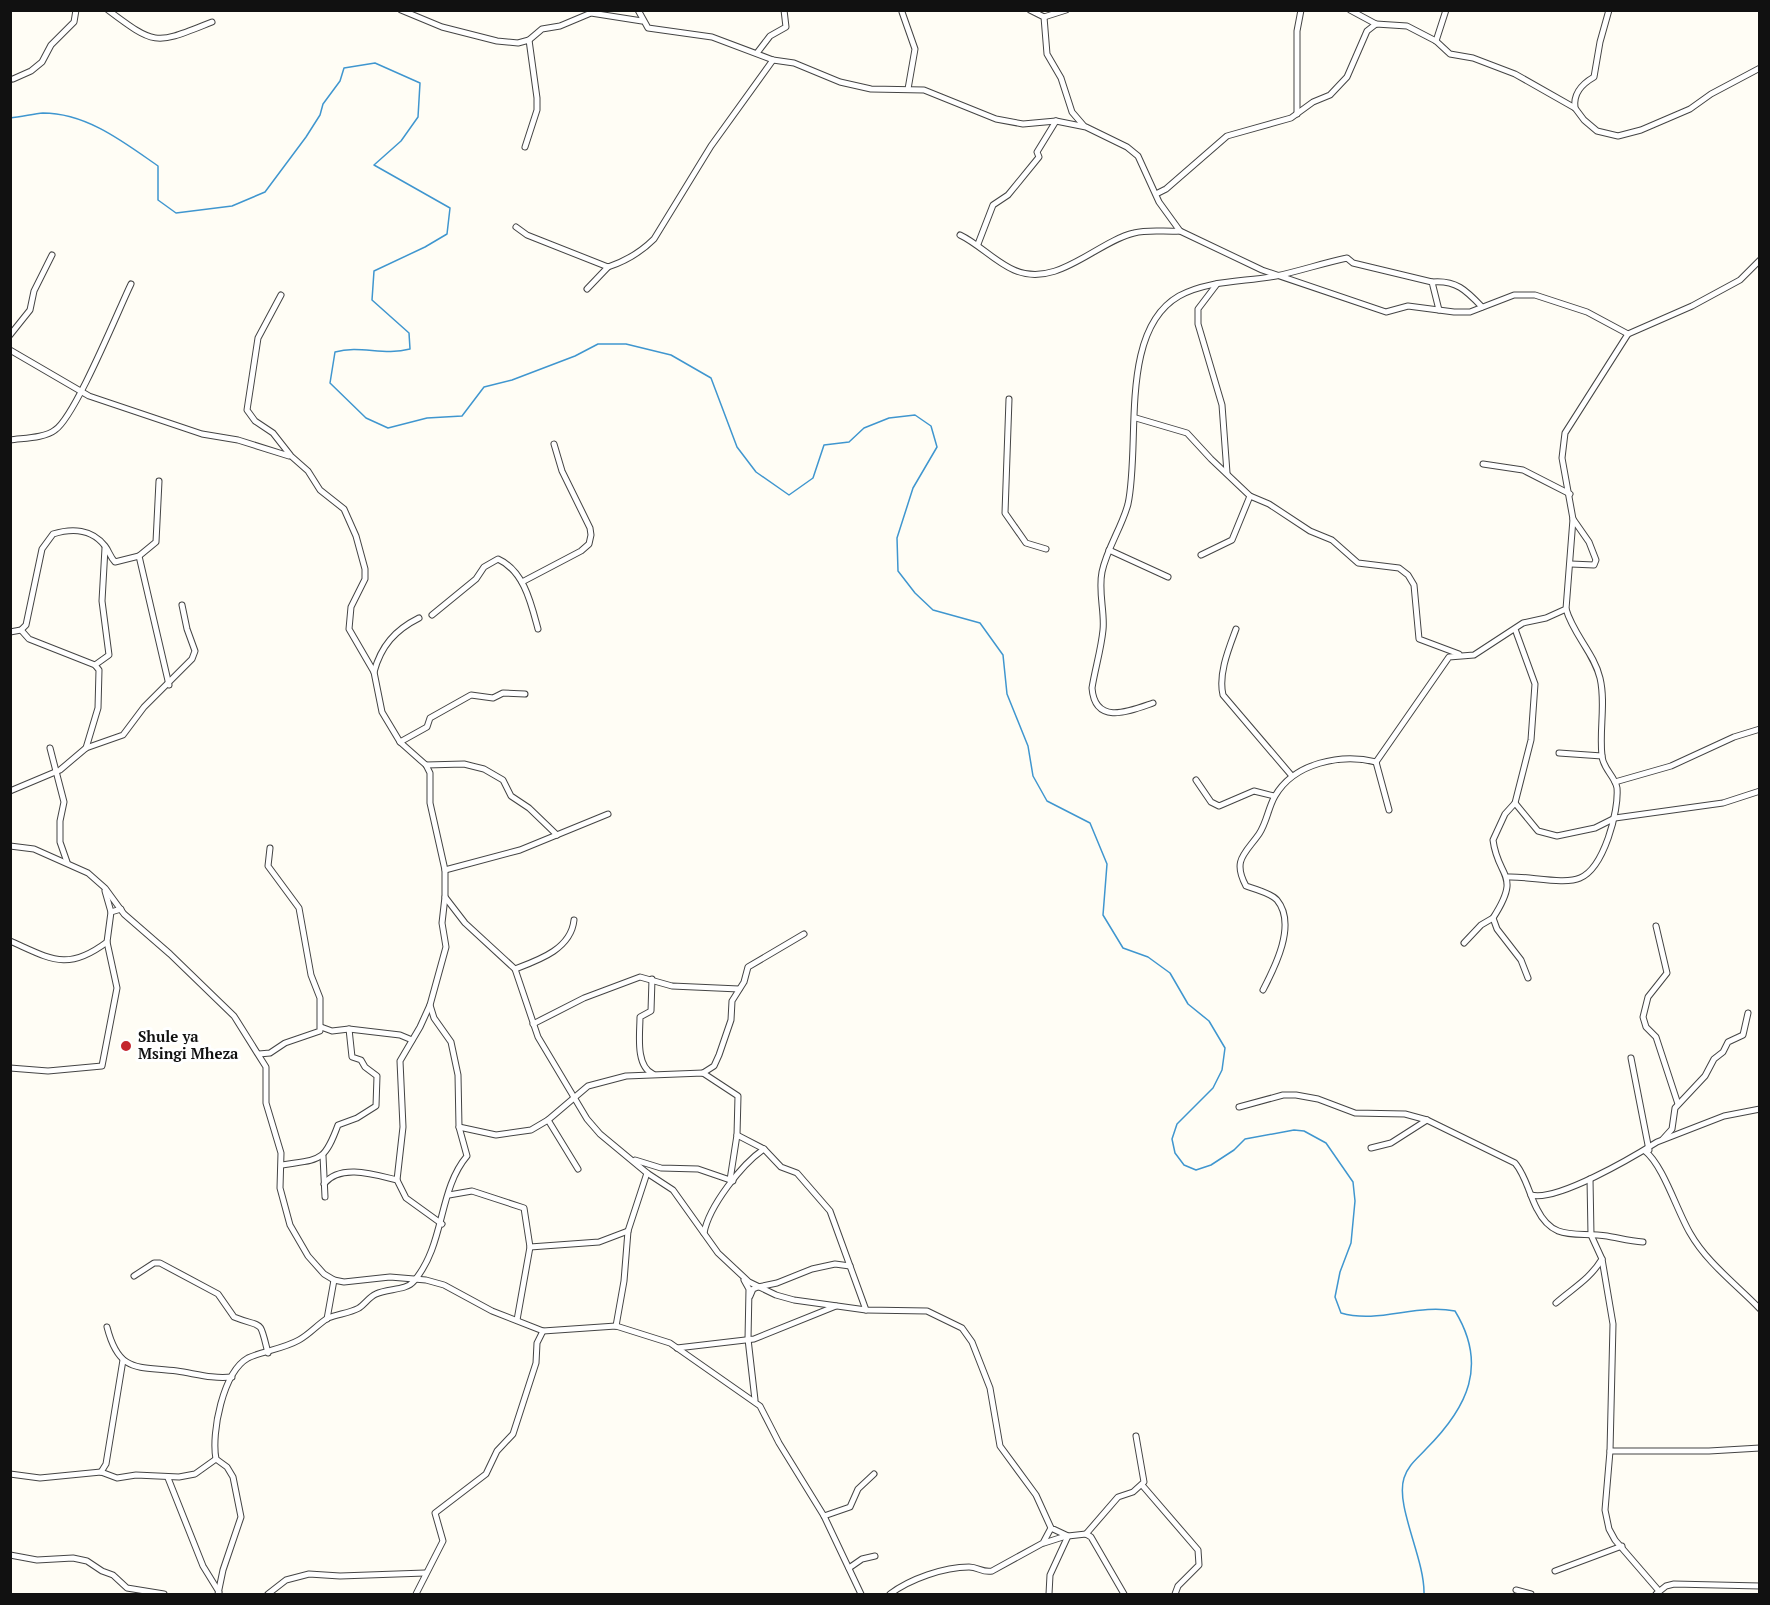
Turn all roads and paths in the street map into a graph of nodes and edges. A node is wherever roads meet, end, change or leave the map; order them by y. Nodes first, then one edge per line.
1 (76, 10) edge
2 (108, 10) edge
3 (401, 10) edge
4 (638, 10) edge
5 (784, 10) edge
6 (1030, 10) edge
7 (1066, 10) edge
8 (1301, 10) edge
9 (1350, 10) edge
10 (1446, 10) edge
11 (1610, 10) edge
12 (902, 12) edge
13 (1044, 18) junction
14 (642, 21) junction
15 (212, 22) dead end
16 (1376, 24) junction
17 (529, 40) junction
18 (1436, 41) junction
19 (757, 53) junction
20 (772, 60) junction
21 (1760, 68) edge
22 (14, 79) dead end
23 (908, 89) junction
24 (1575, 108) junction
25 (1298, 114) junction
26 (1056, 121) junction
27 (1086, 127) junction
28 (525, 147) dead end
29 (1156, 194) junction
30 (516, 227) dead end
31 (1180, 231) junction
32 (960, 235) dead end
33 (978, 244) junction
34 (52, 255) dead end
35 (1760, 260) edge
36 (608, 267) junction
37 (1279, 275) junction
38 (1432, 282) junction
39 (131, 284) dead end
40 (1217, 284) junction
41 (587, 289) dead end
42 (281, 295) dead end
43 (1482, 307) junction
44 (1439, 310) junction
45 (1628, 334) junction
46 (10, 335) edge
47 (10, 350) edge
48 (80, 392) junction
49 (1009, 399) dead end
50 (1136, 418) junction
51 (10, 440) edge
52 (554, 444) dead end
53 (291, 456) junction
54 (1483, 464) dead end
55 (1227, 473) junction
56 (159, 481) dead end
57 (1570, 494) junction
58 (1250, 496) junction
59 (1573, 519) junction
60 (105, 547) junction
61 (1046, 549) dead end
62 (1109, 550) junction
63 (1201, 555) dead end
64 (139, 556) junction
65 (1571, 564) junction
66 (1168, 577) dead end
67 (522, 582) junction
68 (182, 605) dead end
69 (1566, 609) junction
70 (432, 615) dead end
71 (419, 618) dead end
72 (538, 629) dead end
73 (1236, 629) dead end
74 (1515, 629) junction
75 (21, 630) junction
76 (10, 632) edge
77 (1459, 654) junction
78 (95, 665) junction
79 (374, 672) junction
80 (169, 685) junction
81 (525, 694) dead end
82 (1153, 703) dead end
83 (1760, 729) edge
84 (400, 742) junction
85 (50, 748) dead end
86 (86, 748) junction
87 (1559, 753) dead end
88 (1602, 756) junction
89 (1377, 762) junction
90 (426, 765) junction
91 (55, 772) junction
92 (1292, 776) junction
93 (1196, 780) dead end
94 (1615, 782) junction
95 (10, 791) edge
96 (1760, 791) edge
97 (1274, 796) junction
98 (1515, 803) junction
99 (1389, 810) dead end
100 (608, 814) dead end
101 (1615, 818) junction
102 (557, 835) junction
103 (10, 846) edge
104 (270, 848) dead end
105 (67, 862) junction
106 (445, 870) junction
107 (1508, 877) junction
108 (105, 888) junction
109 (445, 897) junction
110 (121, 909) junction
111 (111, 912) junction
112 (1493, 918) junction
113 (574, 920) dead end
114 (1656, 926) dead end
115 (804, 934) dead end
116 (10, 941) edge
117 (107, 942) junction
118 (1464, 943) dead end
119 (515, 969) junction
120 (1528, 978) dead end
121 (652, 979) junction
122 (739, 989) junction
123 (1263, 990) dead end
124 (430, 1005) junction
125 (1748, 1013) dead end
126 (425, 1015) junction
127 (434, 1018) junction
128 (532, 1024) junction
129 (321, 1027) junction
130 (349, 1029) junction
131 (412, 1040) junction
132 (260, 1054) junction
133 (1631, 1058) dead end
134 (10, 1068) edge
135 (703, 1073) junction
136 (655, 1075) junction
137 (573, 1097) junction
138 (1678, 1104) junction
139 (1239, 1107) dead end
140 (1760, 1109) edge
141 (548, 1120) junction
142 (1426, 1120) junction
143 (459, 1127) junction
144 (737, 1135) junction
145 (1662, 1141) junction
146 (1371, 1148) dead end
147 (764, 1149) junction
148 (1647, 1150) junction
149 (323, 1156) junction
150 (633, 1159) junction
151 (282, 1165) junction
152 (578, 1168) dead end
153 (647, 1173) junction
154 (1590, 1179) junction
155 (397, 1180) junction
156 (732, 1180) junction
157 (324, 1185) junction
158 (449, 1195) junction
159 (1531, 1195) junction
160 (325, 1197) dead end
161 (442, 1224) junction
162 (628, 1232) junction
163 (705, 1233) junction
164 (1591, 1235) junction
165 (1643, 1242) dead end
166 (530, 1246) junction
167 (1602, 1259) junction
168 (850, 1266) junction
169 (134, 1276) dead end
170 (742, 1276) junction
171 (334, 1280) junction
172 (415, 1280) junction
173 (758, 1287) junction
174 (749, 1297) junction
175 (1556, 1303) dead end
176 (838, 1305) junction
177 (1759, 1308) edge
178 (866, 1310) junction
179 (327, 1319) junction
180 (517, 1320) junction
181 (616, 1326) junction
182 (107, 1327) dead end
183 (543, 1332) junction
184 (748, 1339) junction
185 (676, 1348) junction
186 (268, 1353) junction
187 (123, 1359) junction
188 (232, 1377) junction
189 (755, 1400) junction
190 (1136, 1437) dead end
191 (1760, 1448) edge
192 (1610, 1451) junction
193 (216, 1459) junction
194 (101, 1472) junction
195 (10, 1474) edge
196 (874, 1474) dead end
197 (168, 1478) junction
198 (1142, 1485) junction
199 (824, 1516) junction
200 (1051, 1527) junction
201 (1086, 1534) junction
202 (1068, 1536) junction
203 (1043, 1543) junction
204 (1622, 1546) junction
205 (10, 1555) edge
206 (875, 1556) dead end
207 (849, 1568) junction
208 (1555, 1571) dead end
209 (425, 1573) junction
210 (1760, 1586) edge
211 (1516, 1590) dead end
212 (219, 1593) edge
213 (1658, 1593) edge
214 (164, 1594) edge
215 (268, 1594) edge
216 (416, 1594) edge
217 (861, 1594) edge
218 (890, 1594) edge
219 (1049, 1594) edge
220 (1124, 1594) edge
221 (1175, 1594) edge
222 (1531, 1594) edge

1 - 22 street
2 - 15 street
3 - 17 street
4 - 14 street
5 - 19 street
6 - 13 street
7 - 13 street
8 - 25 street
9 - 16 street
10 - 18 street
11 - 24 street
12 - 23 street
13 - 27 street
14 - 17 street
14 - 19 street
16 - 18 street
16 - 25 street
17 - 28 street
18 - 24 street
19 - 20 street
20 - 23 street
20 - 36 street
21 - 24 street
23 - 26 street
25 - 29 street
26 - 27 street
26 - 33 street
27 - 29 street
29 - 31 street
30 - 36 street
31 - 33 street
31 - 37 street
32 - 33 street
34 - 46 street
35 - 45 street
36 - 41 street
37 - 38 street
37 - 40 street
37 - 44 street
38 - 43 street
38 - 44 street
39 - 48 street
40 - 50 street
40 - 55 street
42 - 53 street
43 - 44 street
43 - 45 street
45 - 57 street
47 - 48 street
48 - 51 street
48 - 53 street
49 - 61 street
50 - 55 street
50 - 62 street
52 - 67 street
53 - 79 street
54 - 57 street
55 - 58 street
56 - 64 street
57 - 59 street
58 - 63 street
58 - 77 street
59 - 65 street
59 - 65 street
60 - 64 street
60 - 75 street
60 - 78 street
62 - 66 street
62 - 82 street
64 - 80 street
65 - 69 street
67 - 70 street
67 - 72 street
68 - 80 street
69 - 74 street
69 - 88 street
71 - 79 street
73 - 92 street
74 - 77 street
74 - 98 street
75 - 76 street
75 - 78 street
77 - 89 street
78 - 86 street
79 - 84 street
80 - 86 street
81 - 84 street
83 - 94 street
84 - 90 street
85 - 91 street
86 - 91 street
87 - 88 street
88 - 94 street
89 - 92 street
89 - 99 street
90 - 102 street
90 - 106 street
91 - 95 street
91 - 105 street
92 - 97 street
93 - 97 street
94 - 101 street
96 - 101 street
97 - 123 street
98 - 101 street
98 - 107 street
100 - 102 street
101 - 107 street
102 - 106 street
103 - 105 street
104 - 129 street
105 - 108 street
106 - 109 street
107 - 112 street
108 - 110 street
108 - 111 street
109 - 119 street
109 - 124 street
110 - 111 street
110 - 132 street
111 - 117 street
112 - 118 street
112 - 120 street
113 - 119 street
114 - 138 street
115 - 122 street
116 - 117 street
117 - 134 street
119 - 128 street
121 - 122 street
121 - 128 street
121 - 136 street
122 - 135 street
124 - 126 street
124 - 127 street
125 - 138 street
126 - 127 street
126 - 131 street
127 - 143 street
128 - 137 street
129 - 130 street
129 - 132 street
130 - 131 street
130 - 149 street
131 - 155 street
132 - 151 street
133 - 148 street
135 - 136 street
135 - 144 street
136 - 137 street
137 - 141 street
137 - 150 street
138 - 145 street
139 - 142 street
140 - 145 street
141 - 143 street
141 - 152 street
142 - 146 street
142 - 159 street
143 - 158 street
144 - 147 street
144 - 156 street
145 - 148 street
147 - 156 street
147 - 168 street
148 - 154 street
148 - 177 street
149 - 151 street
149 - 157 street
150 - 153 street
150 - 156 street
151 - 171 street
153 - 162 street
153 - 163 street
154 - 159 street
154 - 164 street
155 - 157 street
155 - 161 street
156 - 163 street
157 - 160 street
158 - 161 street
158 - 166 street
159 - 164 street
161 - 172 street
162 - 166 street
162 - 181 street
163 - 170 street
164 - 165 street
164 - 167 street
166 - 180 street
167 - 175 street
167 - 192 street
168 - 173 street
168 - 178 street
169 - 186 street
170 - 173 street
170 - 174 street
171 - 172 street
171 - 179 street
172 - 179 street
172 - 180 street
173 - 174 street
173 - 176 street
174 - 184 street
176 - 178 street
176 - 184 street
178 - 200 street
179 - 186 street
180 - 183 street
181 - 183 street
181 - 185 street
182 - 187 street
183 - 209 street
184 - 185 street
184 - 189 street
185 - 189 street
186 - 188 street
187 - 188 street
187 - 194 street
188 - 193 street
189 - 199 street
190 - 198 street
191 - 192 street
192 - 204 street
193 - 197 street
193 - 212 street
194 - 195 street
194 - 197 street
196 - 199 street
197 - 212 street
198 - 201 street
198 - 221 street
199 - 207 street
200 - 202 street
200 - 203 street
201 - 202 street
201 - 220 street
202 - 203 street
202 - 219 street
203 - 218 street
204 - 208 street
204 - 213 street
205 - 214 street
206 - 207 street
207 - 217 street
209 - 215 street
209 - 216 street
210 - 213 street
211 - 222 street

